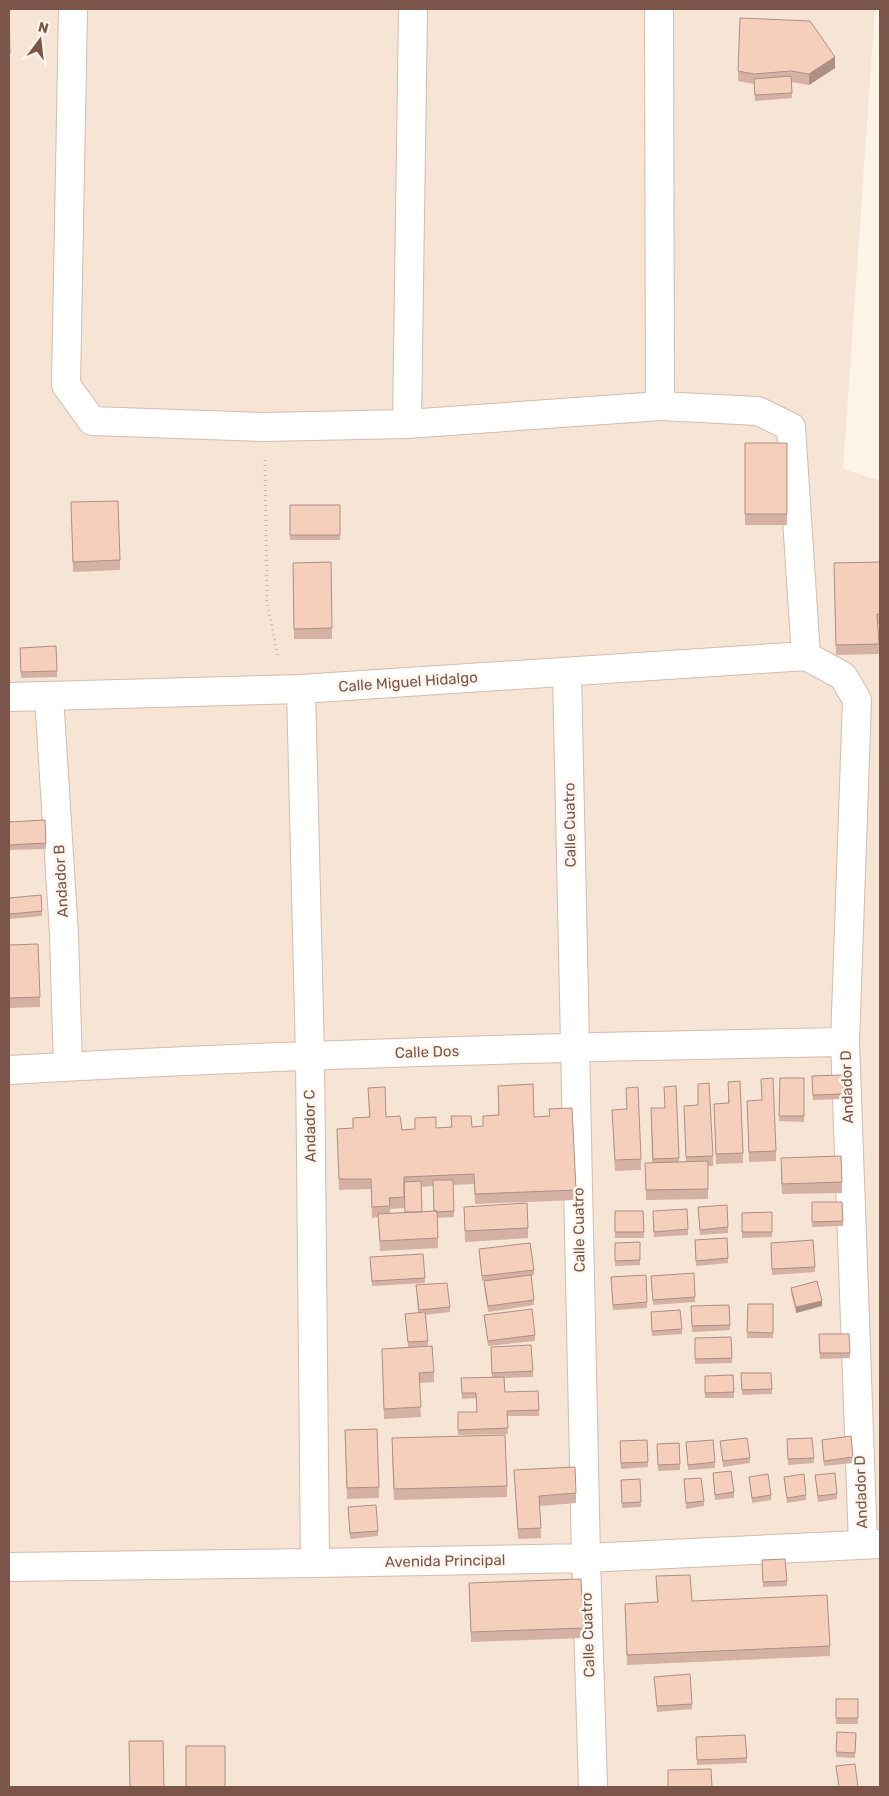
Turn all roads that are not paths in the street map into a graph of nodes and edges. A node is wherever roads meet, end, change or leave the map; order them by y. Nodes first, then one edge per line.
1 (74, 9) edge
2 (413, 9) edge
3 (659, 9) edge
4 (660, 406) junction
5 (407, 424) junction
6 (806, 656) junction
7 (567, 672) junction
8 (301, 689) junction
9 (49, 696) junction
10 (9, 698) edge
11 (845, 1042) junction
12 (575, 1046) junction
13 (310, 1056) junction
14 (68, 1066) junction
15 (9, 1070) edge
16 (872, 1544) edge
17 (586, 1558) junction
18 (315, 1563) junction
19 (9, 1567) edge
20 (593, 1787) edge

1 - 5 street
2 - 5 street
3 - 4 street
4 - 5 street
4 - 6 street
6 - 7 street, Calle Miguel Hidalgo
6 - 11 street, Andador D
7 - 8 street, Calle Miguel Hidalgo
7 - 12 street, Calle Cuatro
8 - 9 street, Calle Miguel Hidalgo
8 - 13 street, Andador C
9 - 10 street, Calle Miguel Hidalgo
9 - 14 street, Andador B
11 - 12 street, Calle Dos
11 - 16 street, Andador D
12 - 13 street, Calle Dos
12 - 17 street, Calle Cuatro
13 - 14 street, Calle Dos
13 - 18 street, Andador C
14 - 15 street, Calle Dos
16 - 17 street, Avenida Principal
17 - 18 street, Avenida Principal
17 - 20 street, Calle Cuatro
18 - 19 street, Avenida Principal

